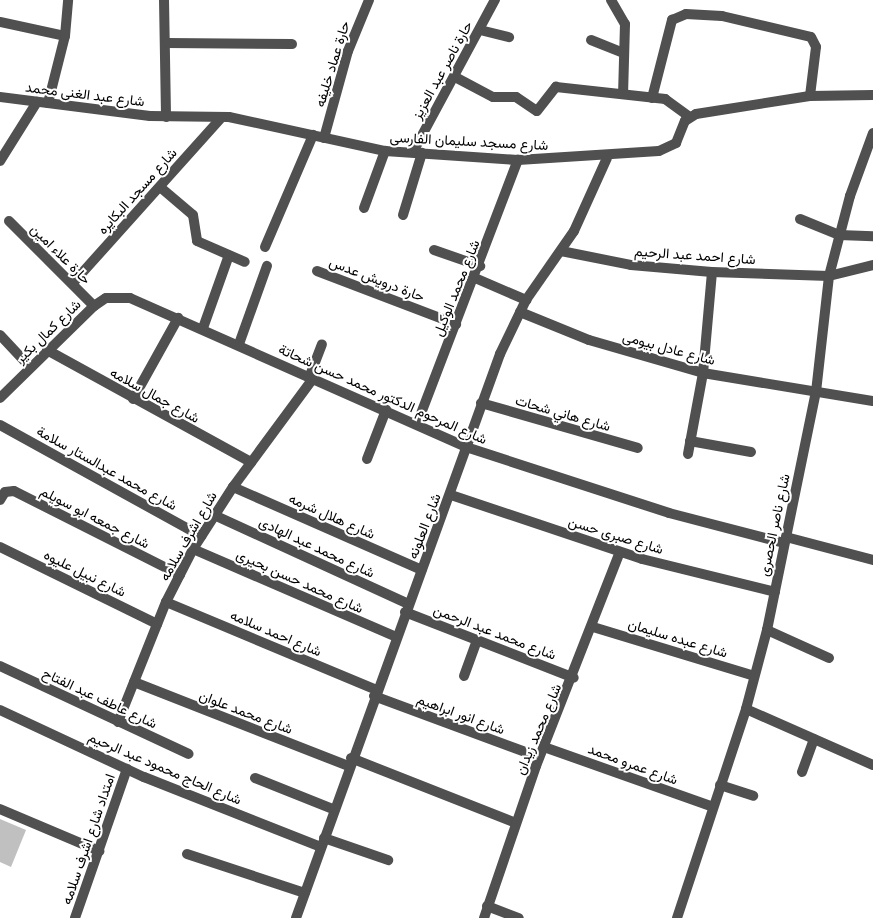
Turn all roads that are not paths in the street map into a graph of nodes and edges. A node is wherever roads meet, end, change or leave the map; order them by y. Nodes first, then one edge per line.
1 (68, 0) edge
2 (164, 0) edge
3 (369, 0) edge
4 (495, 0) edge
5 (611, 0) edge
6 (0, 22) edge
7 (480, 30) junction
8 (65, 36) junction
9 (509, 37) dead end
10 (591, 40) dead end
11 (167, 43) junction
12 (292, 44) dead end
13 (621, 52) junction
14 (454, 76) junction
15 (623, 94) junction
16 (873, 95) edge
17 (810, 96) junction
18 (0, 97) edge
19 (652, 98) junction
20 (37, 102) junction
21 (48, 103) junction
22 (166, 117) junction
23 (222, 117) junction
24 (690, 117) junction
25 (873, 133) edge
26 (313, 135) junction
27 (324, 138) junction
28 (871, 144) edge
29 (385, 151) junction
30 (417, 153) junction
31 (607, 158) junction
32 (518, 160) junction
33 (0, 161) edge
34 (160, 187) junction
35 (364, 208) dead end
36 (403, 215) dead end
37 (800, 219) dead end
38 (9, 221) dead end
39 (839, 235) junction
40 (873, 236) edge
41 (265, 247) dead end
42 (434, 250) dead end
43 (561, 251) junction
44 (229, 255) junction
45 (245, 262) dead end
46 (873, 265) edge
47 (267, 266) dead end
48 (480, 266) junction
49 (317, 271) dead end
50 (712, 272) junction
51 (829, 276) junction
52 (475, 278) junction
53 (72, 283) junction
54 (526, 300) junction
55 (94, 306) junction
56 (520, 312) junction
57 (178, 318) junction
58 (456, 324) junction
59 (203, 328) junction
60 (0, 336) edge
61 (239, 344) junction
62 (322, 344) dead end
63 (47, 350) junction
64 (30, 366) junction
65 (704, 373) junction
66 (311, 379) junction
67 (816, 392) junction
68 (0, 398) edge
69 (133, 400) junction
70 (873, 401) edge
71 (481, 403) junction
72 (386, 410) junction
73 (417, 424) junction
74 (0, 425) edge
75 (690, 441) junction
76 (466, 447) junction
77 (638, 448) dead end
78 (751, 452) dead end
79 (688, 454) dead end
80 (367, 459) dead end
81 (251, 462) junction
82 (233, 487) junction
83 (451, 495) junction
84 (0, 500) edge
85 (214, 515) junction
86 (201, 536) junction
87 (785, 540) junction
88 (0, 547) edge
89 (193, 549) junction
90 (620, 552) junction
91 (873, 560) edge
92 (422, 570) junction
93 (180, 575) junction
94 (775, 592) junction
95 (166, 602) junction
96 (407, 608) junction
97 (157, 624) junction
98 (593, 627) junction
99 (767, 630) junction
100 (396, 637) junction
101 (477, 640) junction
102 (829, 658) dead end
103 (0, 666) edge
104 (464, 676) dead end
105 (754, 676) junction
106 (574, 678) junction
107 (134, 682) junction
108 (375, 693) junction
109 (746, 709) junction
110 (0, 710) edge
111 (118, 722) junction
112 (814, 739) junction
113 (544, 747) junction
114 (189, 754) dead end
115 (540, 757) junction
116 (350, 762) junction
117 (873, 765) edge
118 (127, 769) junction
119 (802, 772) dead end
120 (255, 778) dead end
121 (720, 785) junction
122 (754, 796) dead end
123 (713, 807) junction
124 (0, 809) edge
125 (333, 809) junction
126 (516, 823) junction
127 (322, 842) junction
128 (98, 851) junction
129 (187, 854) dead end
130 (388, 860) dead end
131 (305, 893) junction
132 (487, 906) junction
133 (75, 918) edge
134 (296, 918) edge
135 (484, 918) edge
136 (519, 918) edge
137 (677, 918) edge

1 - 8 street
2 - 11 street
3 - 27 street, حارة عماد خليفه
4 - 7 street, حارة ناصر عبد العزيز
5 - 13 street
6 - 8 street
7 - 9 street
7 - 14 street, حارة ناصر عبد العزيز
8 - 21 street
10 - 13 street
11 - 12 street
11 - 22 street
13 - 15 street
14 - 15 street
14 - 30 street, حارة ناصر عبد العزيز
15 - 19 street
16 - 17 street
17 - 19 street
17 - 24 street
18 - 20 street, شارع عبد الغنى محمد
19 - 24 street
20 - 21 street, شارع عبد الغنى محمد
20 - 33 street
21 - 22 street, شارع عبد الغنى محمد
22 - 23 street, شارع عبد الغنى محمد
23 - 26 street, شارع مسجد سليمان الفارسى
23 - 34 street, شارع مسجد البكايره
24 - 31 street, شارع مسجد سليمان الفارسى
25 - 28 street, شارع ناصر الحصرى
26 - 27 street, شارع مسجد سليمان الفارسى
26 - 41 street
27 - 29 street, شارع مسجد سليمان الفارسى
28 - 39 street, شارع ناصر الحصرى
29 - 30 street, شارع مسجد سليمان الفارسى
29 - 35 street
30 - 32 street, شارع مسجد سليمان الفارسى
30 - 36 street, حارة ناصر عبد العزيز
31 - 32 street, شارع مسجد سليمان الفارسى
31 - 43 street, شارع العلونه
32 - 48 street, شارع محمد الوكيل
34 - 44 street
34 - 53 street, شارع مسجد البكايره
37 - 39 street
38 - 53 street, حارة علاء امين
39 - 40 street
39 - 51 street, شارع ناصر الحصرى
42 - 48 street
43 - 50 street, شارع احمد عبد الرحيم
43 - 54 street, شارع العلونه
44 - 45 street
44 - 59 street
46 - 51 street, شارع احمد عبد الرحيم
47 - 61 street
48 - 52 street, شارع محمد الوكيل
49 - 58 street, حارة درويش عدس
50 - 51 street, شارع احمد عبد الرحيم
50 - 65 street
51 - 67 street, شارع ناصر الحصرى
52 - 54 street
52 - 58 street, شارع محمد الوكيل
53 - 55 street, حارة علاء امين
54 - 56 street, شارع العلونه
55 - 57 street, شارع المرحوم الدكتور محمد حسن شحاتة
55 - 63 street, شارع كمال بكير
56 - 65 street, شارع عادل بيومى
56 - 71 street, شارع العلونه
57 - 59 street, شارع المرحوم الدكتور محمد حسن شحاتة
57 - 69 street
58 - 73 street, شارع محمد الوكيل
59 - 61 street, شارع المرحوم الدكتور محمد حسن شحاتة
60 - 64 street
61 - 66 street, شارع المرحوم الدكتور محمد حسن شحاتة
62 - 66 street, شارع اشرف سلامه
63 - 64 street, شارع كمال بكير
63 - 69 street, شارع جمال سلامه
64 - 68 street, شارع كمال بكير
65 - 67 street, شارع عادل بيومى
65 - 75 street
66 - 72 street, شارع المرحوم الدكتور محمد حسن شحاتة
66 - 81 street, شارع اشرف سلامه
67 - 70 street, شارع عادل بيومى
67 - 87 street, شارع ناصر الحصرى
69 - 81 street, شارع جمال سلامه
71 - 76 street, شارع العلونه
71 - 77 street, شارع هاني شحات
72 - 73 street, شارع المرحوم الدكتور محمد حسن شحاتة
72 - 80 street
73 - 76 street, شارع المرحوم الدكتور محمد حسن شحاتة
74 - 86 street, شارع محمد عبدالستار سلامة
75 - 78 street
75 - 79 street
76 - 83 street, شارع العلونه
76 - 87 street, شارع المرحوم الدكتور محمد حسن شحاتة
81 - 82 street, شارع اشرف سلامه
82 - 85 street, شارع اشرف سلامه
82 - 92 street, شارع هلال شرمه
83 - 90 street, شارع صبرى حسن
83 - 92 street, شارع العلونه
84 - 93 street, شارع جمعه ابو سويلم
85 - 86 street, شارع اشرف سلامه
85 - 96 street, شارع محمد عبد الهادى
86 - 89 street, شارع اشرف سلامه
87 - 91 street, شارع المرحوم الدكتور محمد حسن شحاتة
87 - 94 street, شارع ناصر الحصرى
88 - 97 street, شارع نبيل عليوه
89 - 93 street, شارع اشرف سلامه
89 - 100 street, شارع محمد حسن بحيرى
90 - 94 street, شارع صبرى حسن
90 - 98 street, شارع محمد زيدان
92 - 96 street, شارع العلونه
93 - 95 street, شارع اشرف سلامه
94 - 99 street, شارع ناصر الحصرى
95 - 97 street, شارع اشرف سلامه
95 - 108 street, شارع احمد سلامه
96 - 100 street, شارع العلونه
96 - 101 street, شارع محمد عبد الرحمن
97 - 107 street, شارع اشرف سلامه
98 - 105 street, شارع عبده سليمان
98 - 106 street, شارع محمد زيدان
99 - 102 street
99 - 105 street, شارع ناصر الحصرى
100 - 108 street, شارع العلونه
101 - 104 street
101 - 106 street, شارع محمد عبد الرحمن
103 - 111 street, شارع عاطف عبد الفتاح
105 - 109 street, شارع ناصر الحصرى
106 - 113 street, شارع محمد زيدان
107 - 111 street, شارع اشرف سلامه
107 - 116 street, شارع محمد علوان
108 - 115 street, شارع انور ابراهيم
108 - 116 street, شارع العلونه
109 - 112 street
109 - 121 street, شارع ناصر الحصرى
110 - 118 street, شارع الحاج محمود عبد الرحيم
111 - 114 street, شارع عاطف عبد الفتاح
112 - 117 street
112 - 119 street
113 - 115 street, شارع محمد زيدان
113 - 123 street, شارع عمرو محمد
115 - 126 street, شارع محمد زيدان
116 - 125 street, شارع العلونه
116 - 126 street, شارع محمد علوان
118 - 127 street, شارع الحاج محمود عبد الرحيم
118 - 128 street, امتداد شارع اشرف سلامه
120 - 125 street
121 - 122 street
121 - 123 street, شارع ناصر الحصرى
123 - 137 street, شارع ناصر الحصرى
124 - 128 street
125 - 127 street, شارع العلونه
126 - 132 street, شارع محمد زيدان
127 - 130 street, شارع الحاج محمود عبد الرحيم
127 - 131 street, شارع العلونه
128 - 133 street, امتداد شارع اشرف سلامه
129 - 131 street
131 - 134 street, شارع العلونه
132 - 135 street, شارع محمد زيدان
132 - 136 street

